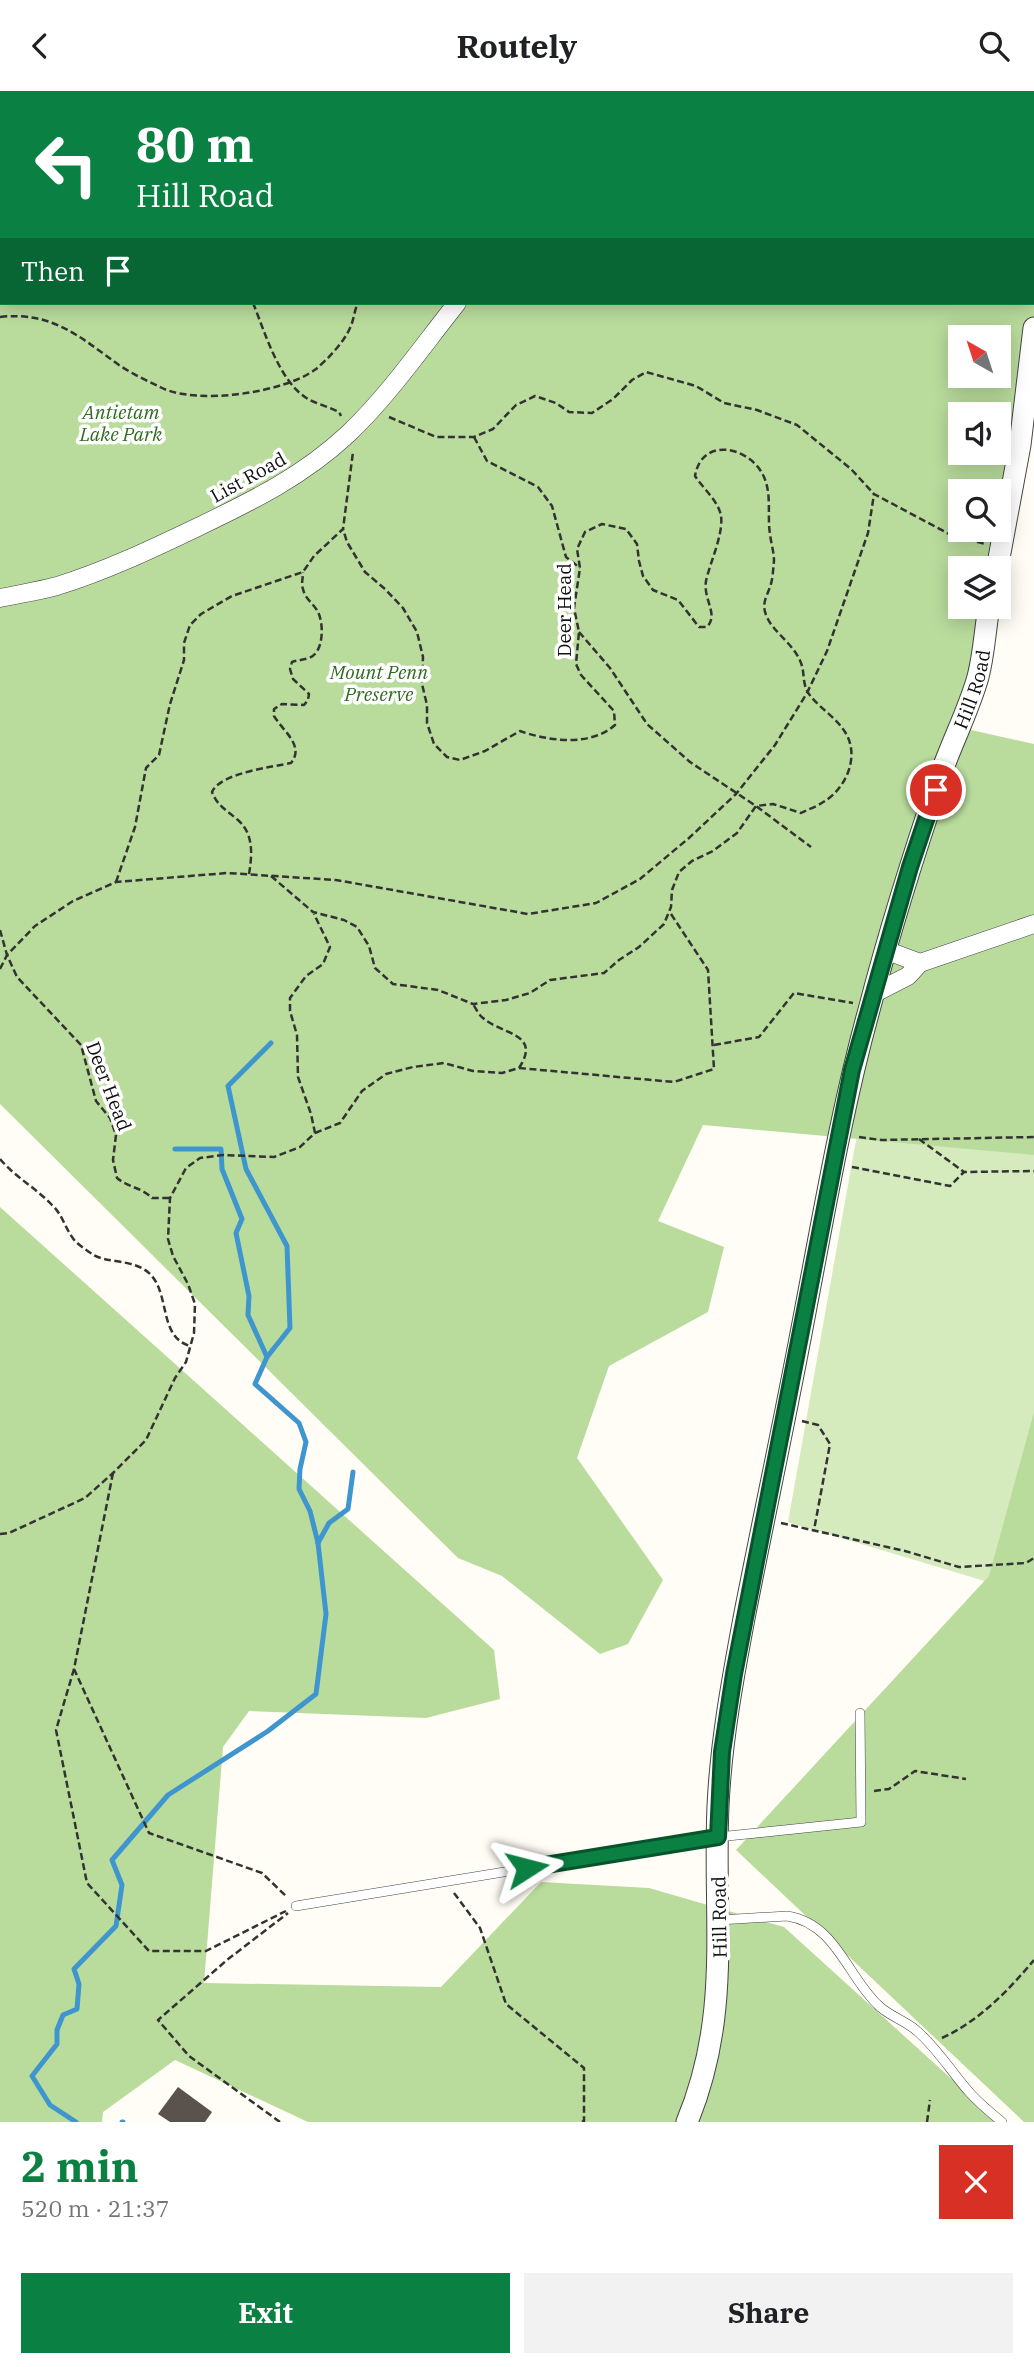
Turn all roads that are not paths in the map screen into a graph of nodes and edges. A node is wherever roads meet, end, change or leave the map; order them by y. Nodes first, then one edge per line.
1 (455, 305) edge
2 (1034, 328) edge
3 (999, 556) edge
4 (0, 599) edge
5 (987, 619) edge
6 (1034, 924) edge
7 (885, 950) junction
8 (920, 963) junction
9 (871, 1000) junction
10 (860, 1713) dead end
11 (718, 1837) junction
12 (296, 1906) road end
13 (719, 1920) junction
14 (688, 2122) edge
15 (1002, 2122) edge

1 - 4 street, List Road
2 - 3 street
5 - 7 street, Hill Road
6 - 8 street
7 - 8 street
7 - 9 street, Hill Road
8 - 9 street
9 - 11 street, Hill Road
10 - 11 lane
11 - 12 lane
11 - 13 street, Hill Road
13 - 14 street, Hill Road
13 - 15 lane

